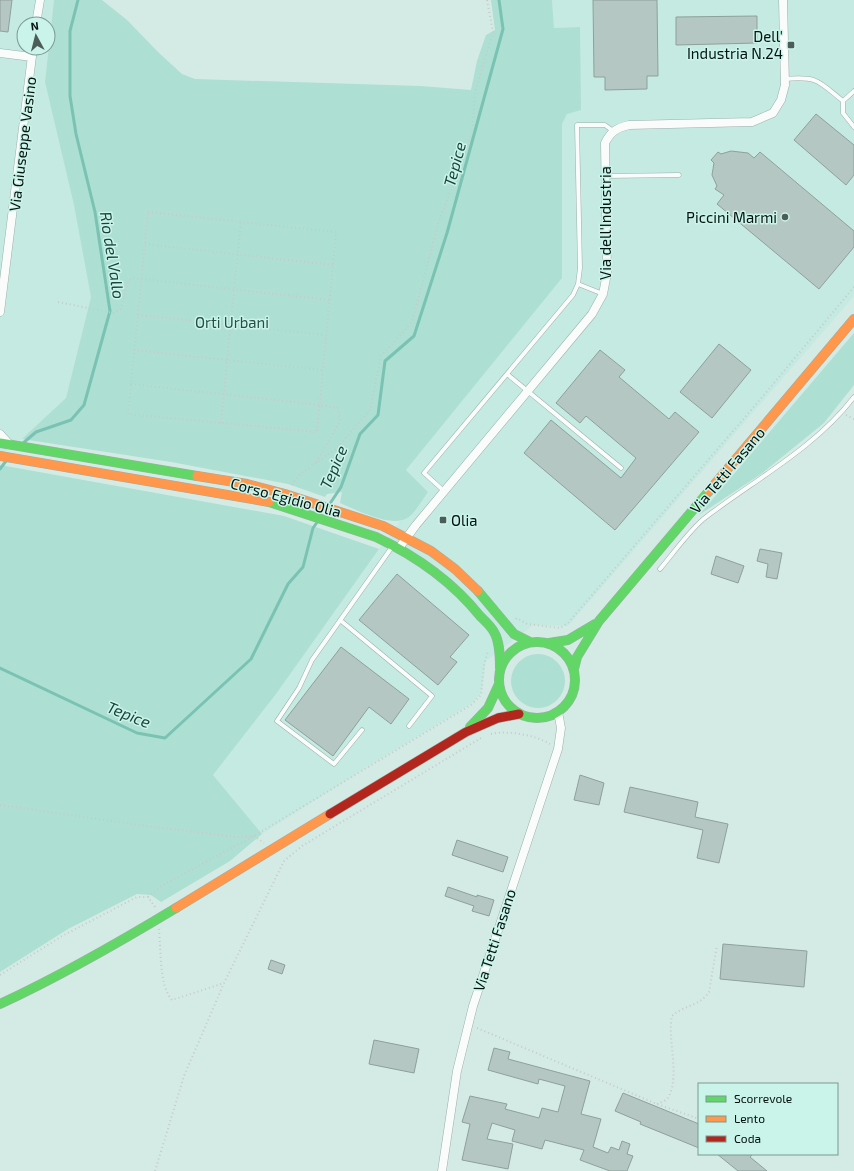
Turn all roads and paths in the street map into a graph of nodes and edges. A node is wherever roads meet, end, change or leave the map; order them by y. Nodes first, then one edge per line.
1 (40, 0) edge
2 (487, 0) edge
3 (784, 0) edge
4 (37, 16) edge
5 (0, 53) edge
6 (16, 53) edge
7 (32, 56) edge
8 (785, 79) junction
9 (854, 91) edge
10 (843, 101) junction
11 (854, 127) edge
12 (613, 131) junction
13 (679, 175) dead end
14 (605, 176) junction
15 (241, 222) junction
16 (145, 244) junction
17 (238, 255) junction
18 (333, 265) junction
19 (142, 279) junction
20 (578, 284) junction
21 (854, 287) edge
22 (235, 290) junction
23 (604, 294) junction
24 (329, 300) junction
25 (58, 302) dead end
26 (0, 312) edge
27 (138, 315) junction
28 (854, 319) edge
29 (231, 325) junction
30 (326, 335) junction
31 (134, 350) junction
32 (227, 360) junction
33 (322, 370) junction
34 (507, 374) junction
35 (131, 384) junction
36 (527, 391) junction
37 (224, 394) junction
38 (854, 396) edge
39 (318, 404) junction
40 (221, 423) junction
41 (0, 434) edge
42 (0, 443) edge
43 (10, 445) junction
44 (0, 456) edge
45 (315, 464) junction
46 (621, 468) dead end
47 (444, 491) junction
48 (285, 494) junction
49 (686, 519) junction
50 (696, 528) junction
51 (406, 538) junction
52 (396, 547) junction
53 (660, 569) dead end
54 (340, 620) junction
55 (599, 621) junction
56 (511, 623) dead end
57 (530, 642) junction
58 (549, 644) junction
59 (488, 650) dead end
60 (500, 668) junction
61 (574, 669) junction
62 (498, 684) junction
63 (558, 712) junction
64 (519, 714) junction
65 (409, 726) dead end
66 (362, 730) dead end
67 (466, 732) junction
68 (558, 749) junction
69 (0, 805) edge
70 (254, 836) junction
71 (271, 848) junction
72 (148, 897) junction
73 (155, 907) dead end
74 (159, 927) dead end
75 (717, 945) dead end
76 (0, 975) edge
77 (224, 983) junction
78 (0, 1004) edge
79 (468, 1025) junction
80 (657, 1104) junction
81 (698, 1120) edge
82 (155, 1171) edge
83 (442, 1171) edge

1 - 4 street
2 - 45 path
3 - 8 street
5 - 6 street
7 - 26 street, Via Giuseppe Vasino
8 - 10 lane
8 - 12 street
9 - 10 lane
10 - 11 lane
12 - 14 street, Via dell'Industria
12 - 20 lane
13 - 14 lane
14 - 23 street, Via dell'Industria
15 - 16 path
15 - 17 path
15 - 18 path
16 - 17 path
16 - 19 path
17 - 18 path
17 - 22 path
18 - 24 path
19 - 22 path
19 - 25 path
19 - 27 path
20 - 23 lane
20 - 34 lane
21 - 56 path
22 - 24 path
22 - 29 path
23 - 36 street, Via dell'Industria
24 - 30 path
27 - 29 path
27 - 31 path
28 - 49 main road, Via Tetti Fasano
29 - 30 path
29 - 32 path
30 - 33 path
31 - 32 path
31 - 35 path
32 - 33 path
32 - 37 path
33 - 39 path
34 - 36 lane
34 - 47 lane
35 - 37 path
35 - 40 path
36 - 46 lane
36 - 47 street, Via dell'Industria
37 - 39 path
37 - 40 path
38 - 50 lane
39 - 40 path
39 - 45 path
41 - 43 street
42 - 43 main road, Corso Egidio Olia
43 - 48 main road, Corso Egidio Olia
44 - 52 main road, Corso Egidio Olia
45 - 48 path
47 - 51 street, Via dell'Industria
48 - 51 main road, Corso Egidio Olia
49 - 50 lane
49 - 55 main road, Via Tetti Fasano
50 - 53 lane
51 - 52 street, Via dell'Industria
51 - 57 main road, Corso Egidio Olia
52 - 54 lane
52 - 60 main road, Corso Egidio Olia
54 - 65 lane
54 - 66 lane
55 - 58 main road, Via Tetti Fasano
55 - 61 main road, Via Tetti Fasano
57 - 58 main road
57 - 60 main road
58 - 61 main road
59 - 70 path
60 - 62 main road
61 - 63 main road
62 - 64 main road
62 - 67 main road
63 - 64 main road
63 - 68 street, Via Tetti Fasano
64 - 67 main road
67 - 71 main road
68 - 77 path
68 - 79 street, Via Tetti Fasano
69 - 70 path
70 - 71 path
70 - 72 path
71 - 78 main road
72 - 73 path
72 - 76 path
74 - 77 path
75 - 80 path
77 - 82 path
79 - 80 path
79 - 83 street, Via Tetti Fasano
80 - 81 path

